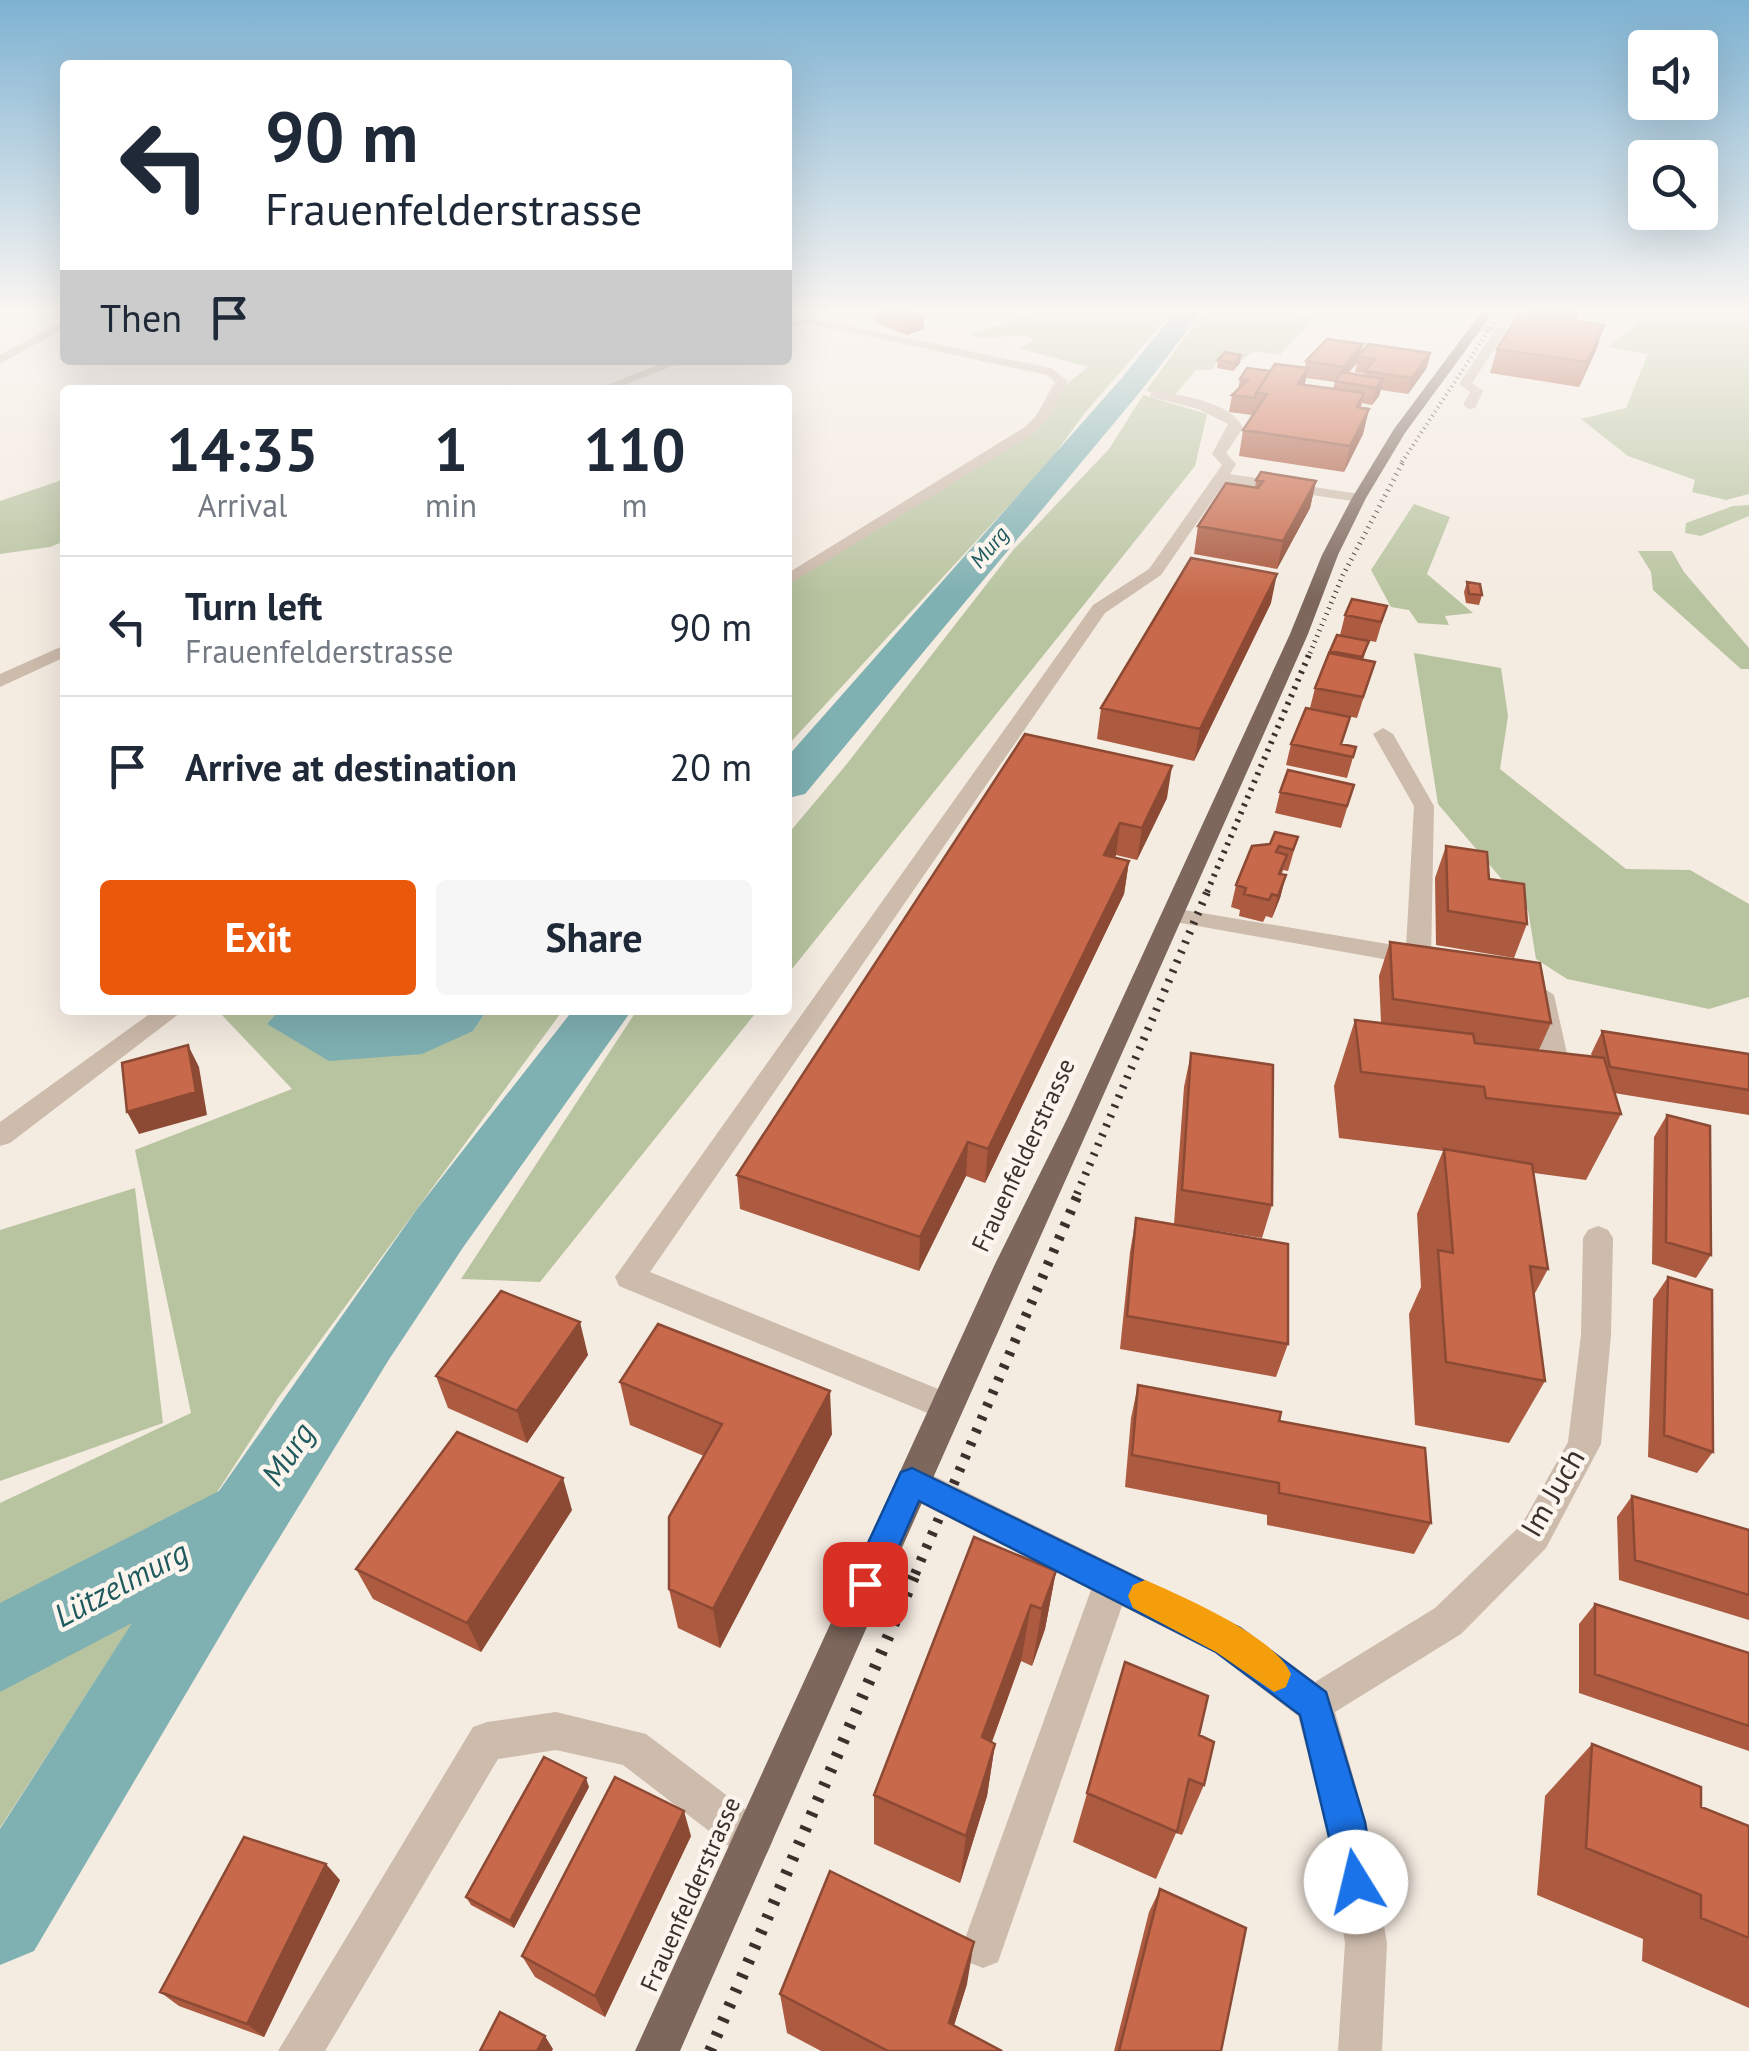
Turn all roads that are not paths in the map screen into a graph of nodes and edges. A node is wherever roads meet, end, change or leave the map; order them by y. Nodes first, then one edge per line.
1 (1049, 406) edge
2 (1193, 406) edge
3 (1419, 406) edge
4 (1225, 470) junction
5 (1332, 480) dead end
6 (1359, 498) junction
7 (792, 578) edge
8 (60, 652) edge
9 (0, 681) edge
10 (1382, 734) dead end
11 (1172, 915) junction
12 (1521, 974) edge
13 (165, 1015) edge
14 (1557, 1067) edge
15 (0, 1136) edge
16 (1598, 1238) dead end
17 (947, 1407) junction
18 (912, 1482) junction
19 (1114, 1580) junction
20 (1314, 1704) junction
21 (753, 1840) junction
22 (983, 1947) dead end
23 (300, 2051) edge
24 (657, 2051) edge
25 (1360, 2051) edge

1 - 7 street
2 - 4 street
3 - 6 main road, Frauenfelderstrasse
4 - 5 street
4 - 6 street
4 - 17 street
6 - 11 main road, Frauenfelderstrasse
8 - 9 street
10 - 11 street
11 - 17 main road, Frauenfelderstrasse
12 - 14 street
13 - 15 street
16 - 20 street, Im Juch
17 - 18 main road, Frauenfelderstrasse
18 - 19 street
18 - 21 main road, Frauenfelderstrasse
19 - 20 street
19 - 22 street
20 - 25 street
21 - 23 street
21 - 24 main road, Frauenfelderstrasse

